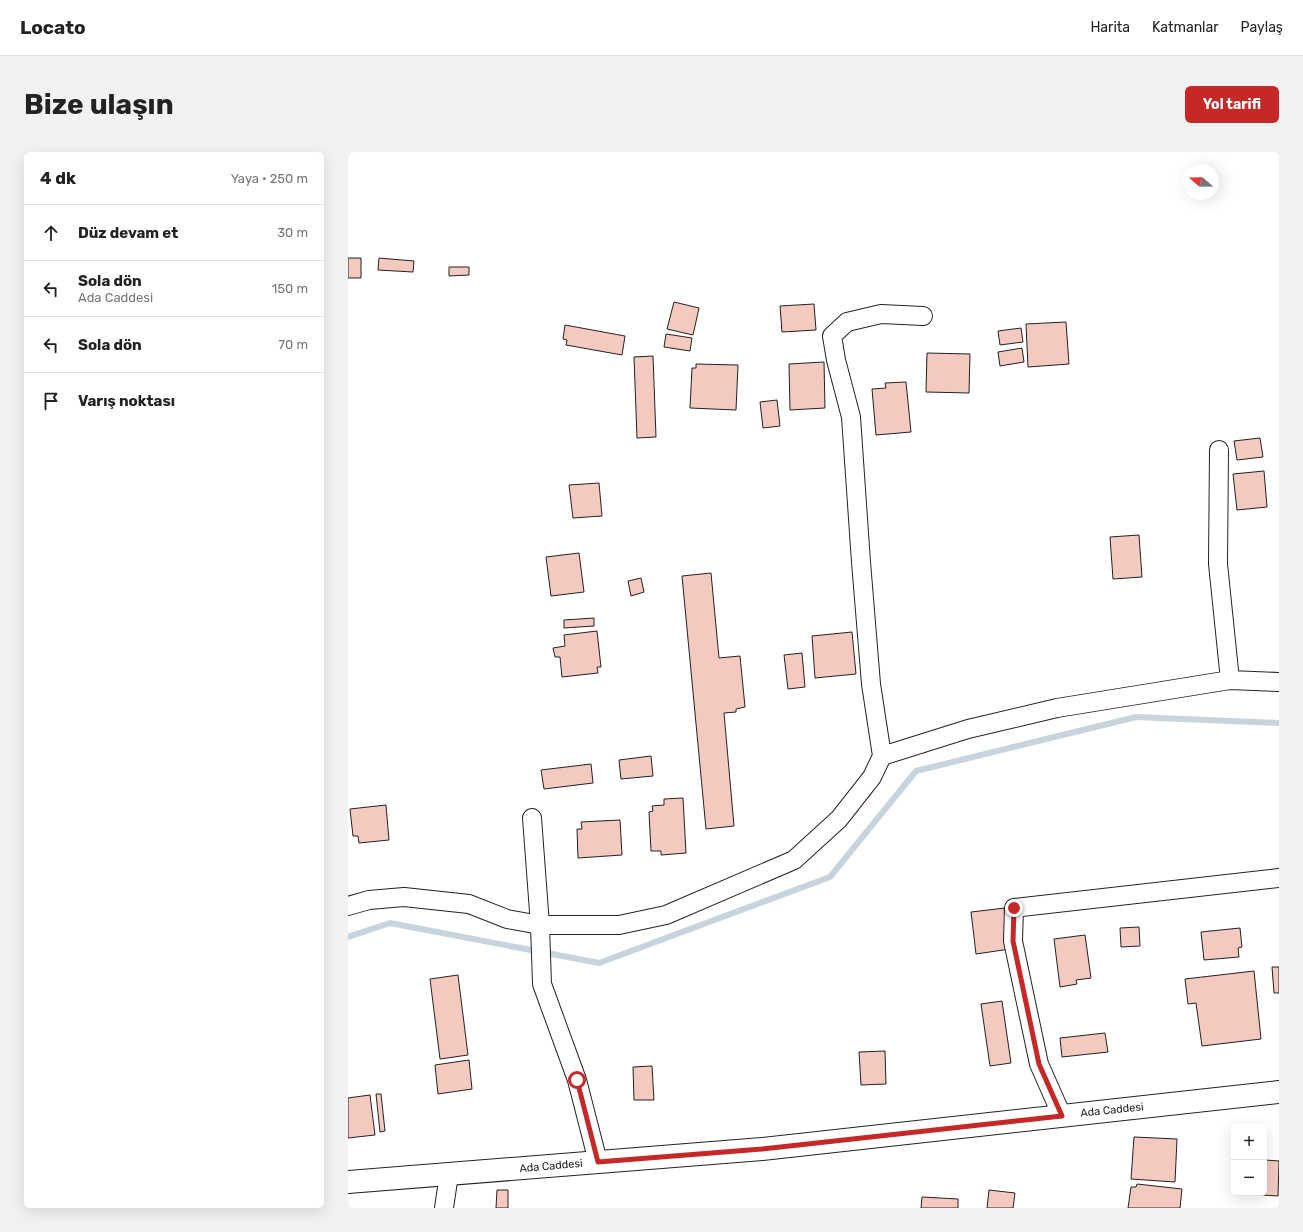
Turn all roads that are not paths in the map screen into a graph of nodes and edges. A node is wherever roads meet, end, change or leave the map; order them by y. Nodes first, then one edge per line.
1 (923, 316) dead end
2 (1218, 450) dead end
3 (1230, 680) junction
4 (1279, 682) edge
5 (882, 756) junction
6 (532, 818) dead end
7 (1279, 878) edge
8 (348, 906) edge
9 (540, 925) junction
10 (1279, 1092) edge
11 (1062, 1116) junction
12 (598, 1162) junction
13 (449, 1174) junction
14 (348, 1182) edge
15 (444, 1208) edge

1 - 5 street
2 - 3 street
3 - 4 street
3 - 5 street
5 - 9 street
6 - 9 street
7 - 11 street
8 - 9 street
9 - 12 street
10 - 11 main road, Ada Caddesi
11 - 12 main road, Ada Caddesi
12 - 13 main road, Ada Caddesi
13 - 14 main road, Ada Caddesi
13 - 15 street

